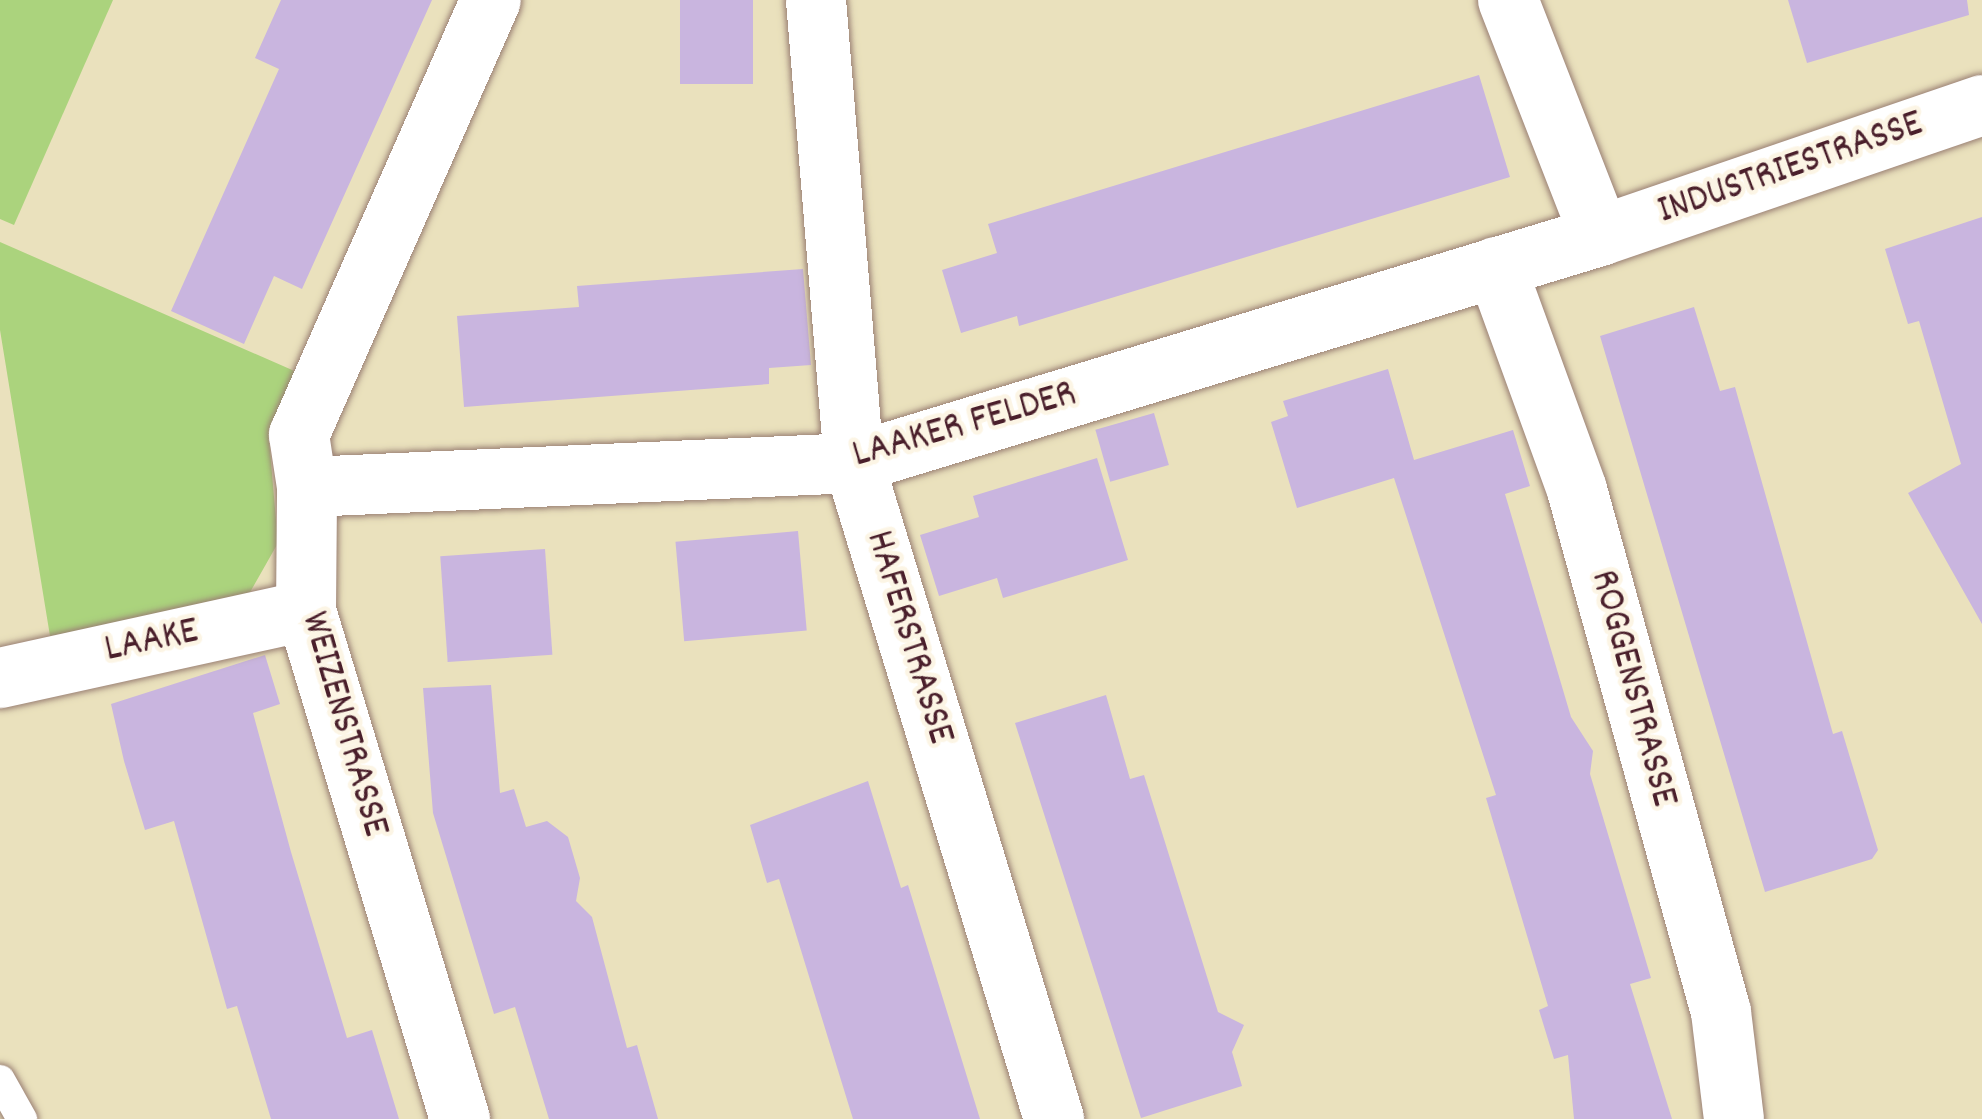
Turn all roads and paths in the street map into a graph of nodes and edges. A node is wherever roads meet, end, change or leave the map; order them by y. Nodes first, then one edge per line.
1 (491, 0) edge
2 (816, 0) edge
3 (1508, 0) edge
4 (1982, 105) edge
5 (1600, 236) junction
6 (1496, 267) junction
7 (854, 463) junction
8 (307, 487) junction
9 (306, 611) junction
10 (0, 678) edge
11 (0, 1080) edge
12 (22, 1119) edge
13 (460, 1119) edge
14 (1054, 1119) edge
15 (1734, 1119) edge

1 - 8 street, WEIZENSTRASSE
2 - 7 street, HAFERSTRASSE
3 - 5 street
4 - 5 street, INDUSTRIESTRASSE
5 - 6 street, LAAKER FELDER
6 - 7 street, LAAKER FELDER
6 - 15 street, ROGGENSTRASSE
7 - 8 street, LAAKER FELDER
7 - 14 street, HAFERSTRASSE
8 - 9 street, WEIZENSTRASSE
9 - 10 street, LAAKE
9 - 13 street, WEIZENSTRASSE
11 - 12 lane

